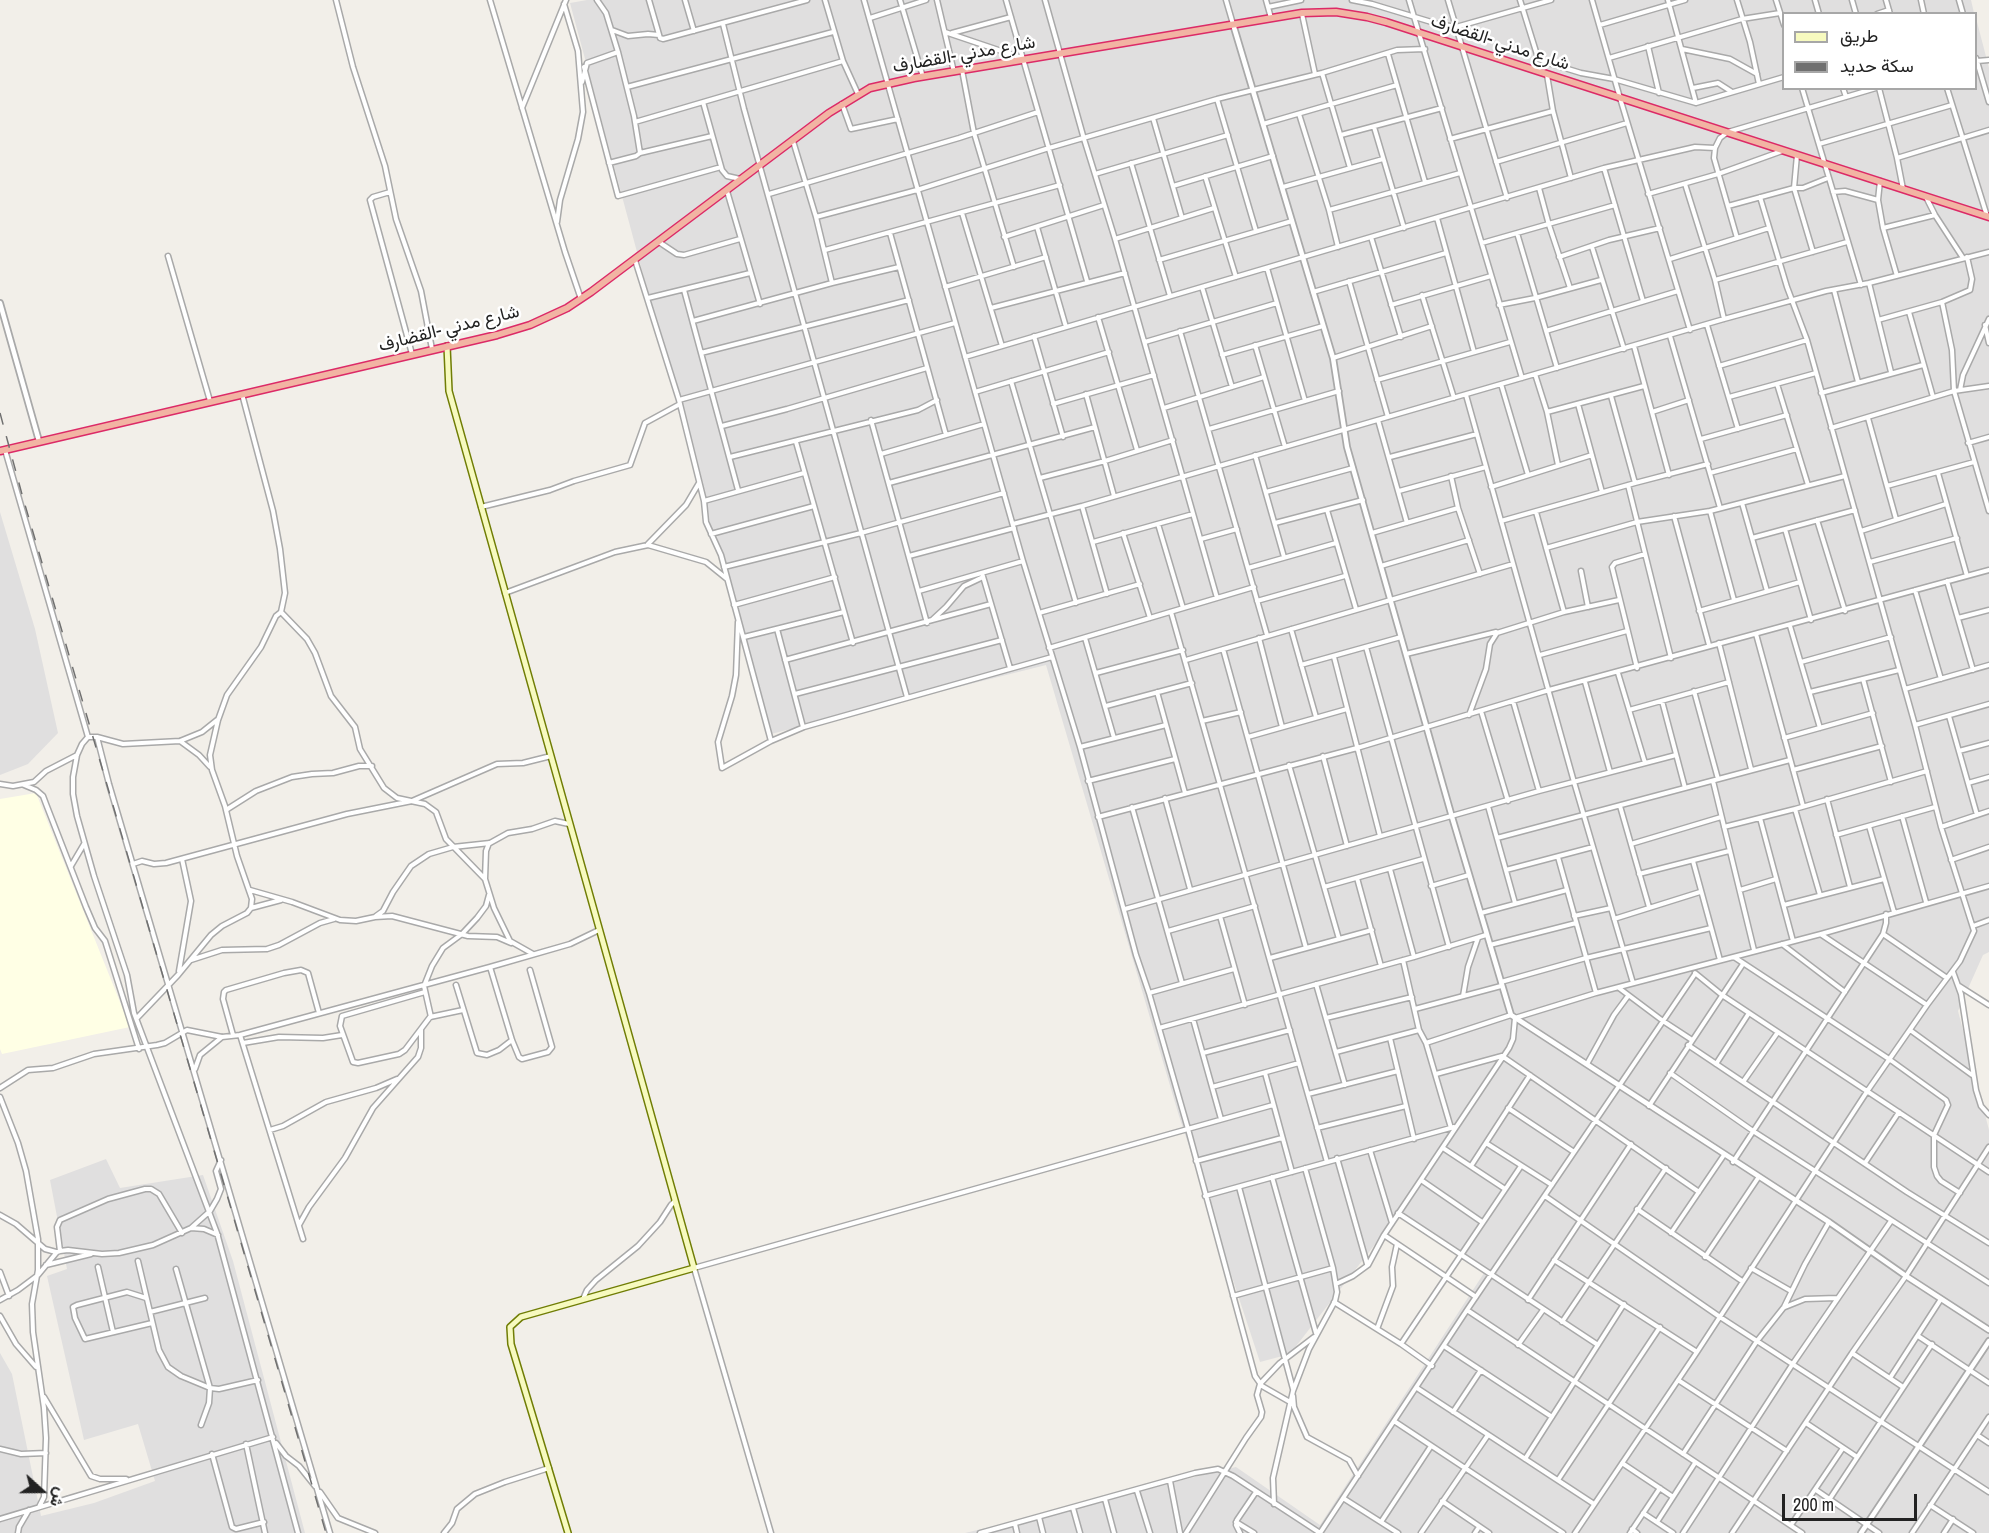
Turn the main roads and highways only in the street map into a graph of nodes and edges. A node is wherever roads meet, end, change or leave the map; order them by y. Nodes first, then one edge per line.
1 (1988, 217) edge
2 (447, 346) junction
3 (2, 451) edge
4 (568, 1533) edge

1 - 2 highway, شارع مدني -القضارف
2 - 3 highway, شارع مدني -القضارف
2 - 4 main road

